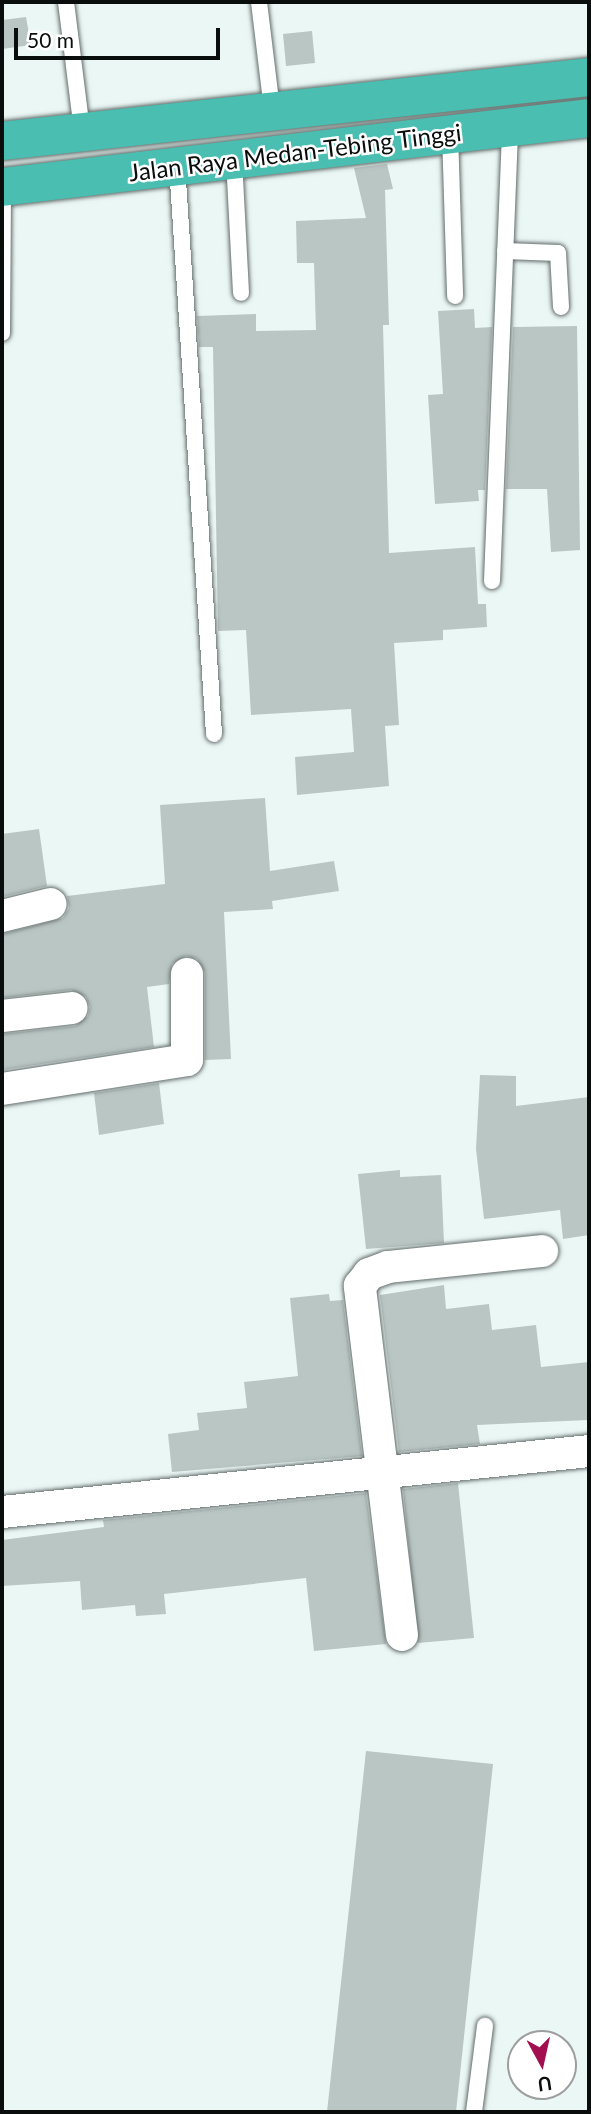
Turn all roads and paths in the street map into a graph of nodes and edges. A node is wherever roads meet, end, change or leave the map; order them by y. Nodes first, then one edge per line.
1 (66, 2) edge
2 (259, 2) edge
3 (589, 77) edge
4 (272, 110) junction
5 (589, 118) edge
6 (510, 127) junction
7 (82, 131) junction
8 (450, 133) junction
9 (2, 141) edge
10 (234, 157) junction
11 (177, 165) junction
12 (2, 187) edge
13 (505, 251) junction
14 (241, 293) dead end
15 (455, 296) dead end
16 (561, 307) dead end
17 (2, 333) edge
18 (492, 581) dead end
19 (214, 734) dead end
20 (51, 904) dead end
21 (2, 916) edge
22 (187, 974) dead end
23 (72, 1008) dead end
24 (2, 1016) edge
25 (2, 1089) edge
26 (542, 1251) dead end
27 (589, 1451) edge
28 (382, 1474) junction
29 (2, 1512) edge
30 (402, 1635) dead end
31 (485, 2026) dead end
32 (474, 2112) edge

1 - 7 lane
2 - 4 lane
3 - 4 highway, Jalan Raya Medan-Tebing Tinggi
4 - 7 highway, Jalan Raya Medan-Tebing Tinggi
5 - 6 highway, Jalan Raya Medan-Tebing Tinggi
6 - 8 highway, Jalan Raya Medan-Tebing Tinggi
6 - 13 lane
7 - 9 highway, Jalan Raya Medan-Tebing Tinggi
8 - 10 highway, Jalan Raya Medan-Tebing Tinggi
8 - 15 lane
10 - 11 highway, Jalan Raya Medan-Tebing Tinggi
10 - 14 lane
11 - 12 highway, Jalan Raya Medan-Tebing Tinggi
11 - 19 lane
12 - 17 lane
13 - 16 lane
13 - 18 lane
20 - 21 street
22 - 25 street
23 - 24 street
26 - 28 street
27 - 28 street
28 - 29 street
28 - 30 street
31 - 32 lane

